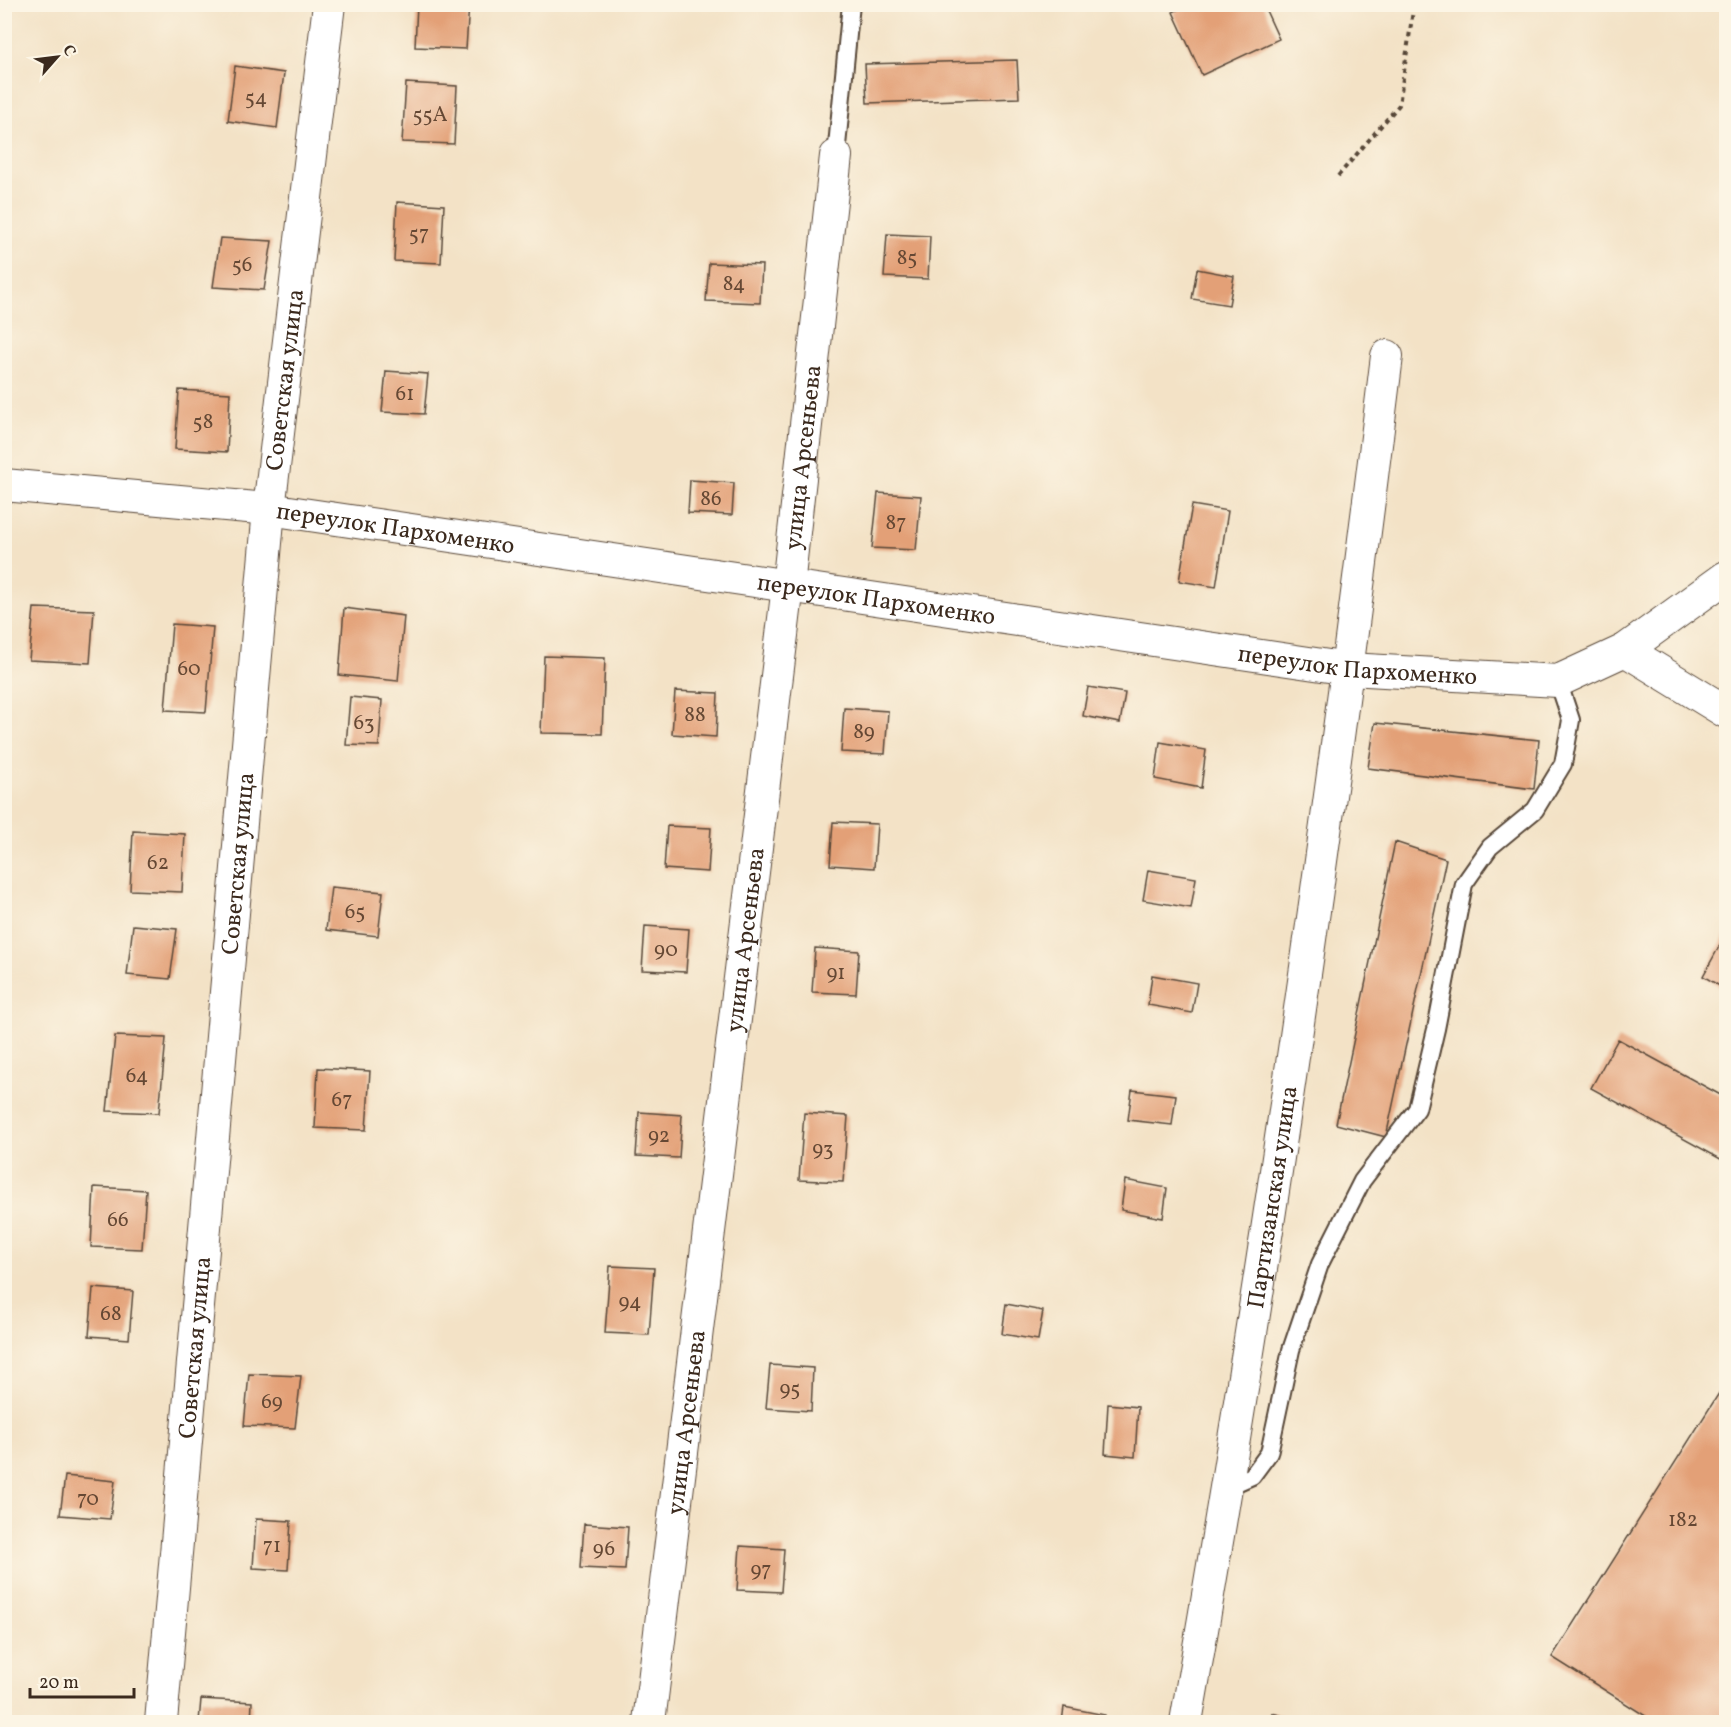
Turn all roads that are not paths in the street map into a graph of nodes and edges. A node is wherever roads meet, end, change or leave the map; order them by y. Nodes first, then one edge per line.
1 (329, 4) edge
2 (851, 4) edge
3 (836, 156) joint
4 (1387, 356) dead end
5 (4, 485) edge
6 (269, 509) junction
7 (1726, 577) edge
8 (789, 586) junction
9 (1625, 650) junction
10 (1348, 669) junction
11 (1558, 681) junction
12 (1726, 712) edge
13 (1227, 1487) junction
14 (161, 1722) edge
15 (649, 1722) edge
16 (1186, 1722) edge

1 - 6 street, Советская улица
2 - 3 lane
3 - 8 street, улица Арсеньева
4 - 10 street, Партизанская улица
5 - 6 street, переулок Пархоменко
6 - 8 street, переулок Пархоменко
6 - 14 street, Советская улица
7 - 9 street, переулок Пархоменко
8 - 10 street, переулок Пархоменко
8 - 15 street, улица Арсеньева
9 - 11 street, переулок Пархоменко
9 - 12 street
10 - 11 street, переулок Пархоменко
10 - 13 street, Партизанская улица
11 - 13 lane
13 - 16 street, Партизанская улица

